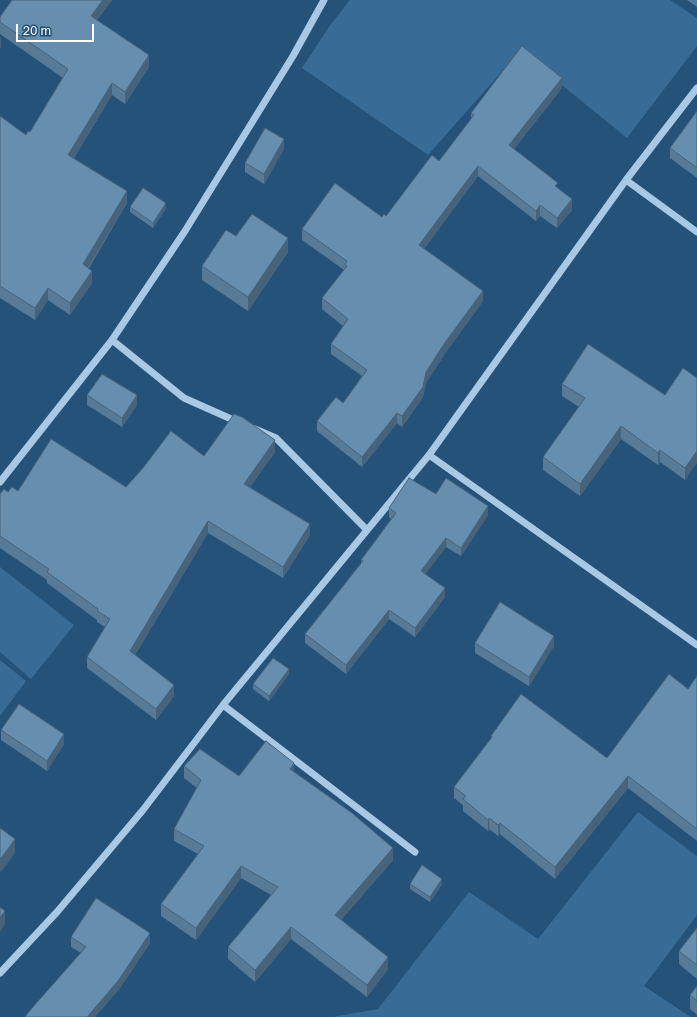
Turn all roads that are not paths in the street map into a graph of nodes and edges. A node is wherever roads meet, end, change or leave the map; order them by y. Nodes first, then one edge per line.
1 (324, 0) edge
2 (697, 88) edge
3 (626, 180) junction
4 (697, 232) edge
5 (112, 340) junction
6 (429, 455) junction
7 (0, 482) edge
8 (367, 530) junction
9 (697, 645) edge
10 (223, 705) junction
11 (415, 852) dead end
12 (0, 973) edge

1 - 5 street
2 - 3 street
3 - 4 street
3 - 6 street
5 - 7 street
5 - 8 street
6 - 8 street
6 - 9 street
8 - 10 street
10 - 11 street
10 - 12 street

